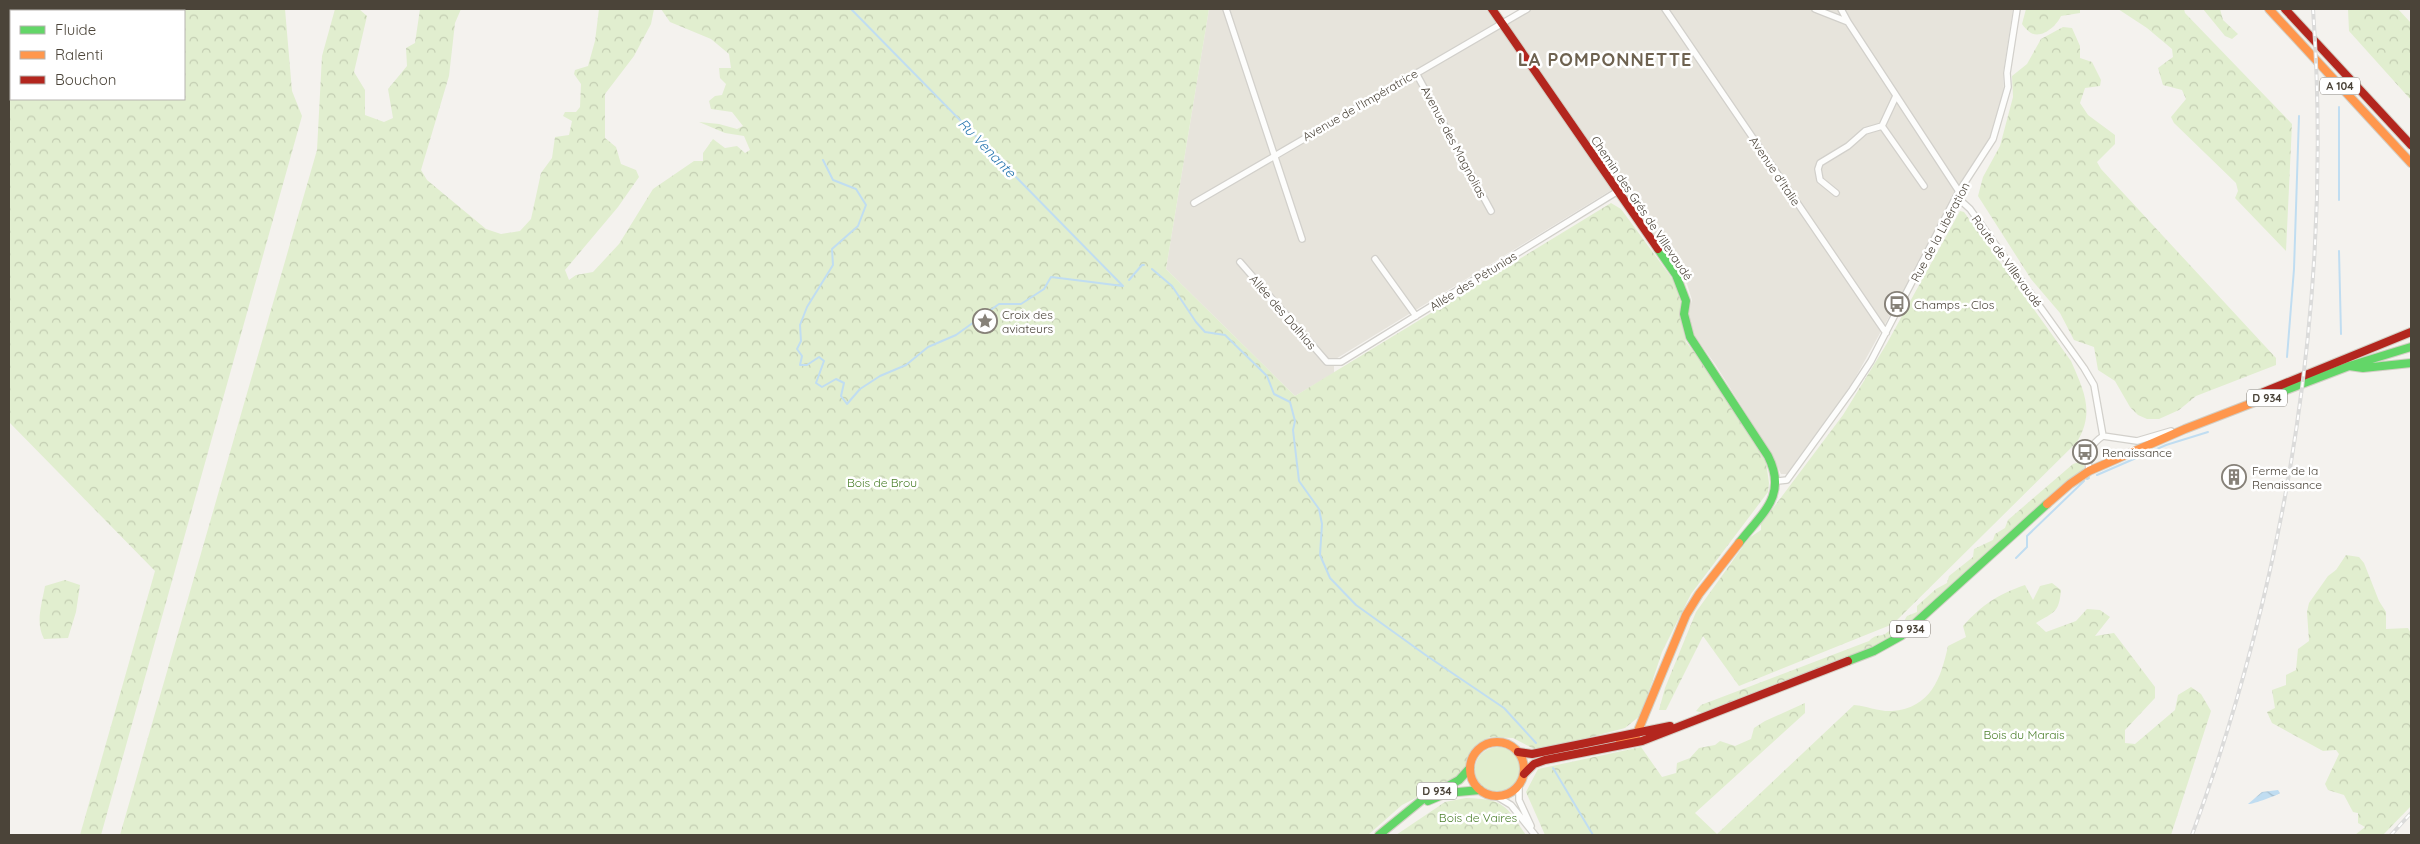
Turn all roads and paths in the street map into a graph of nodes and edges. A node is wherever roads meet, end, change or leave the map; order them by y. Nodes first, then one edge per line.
1 (1226, 9) edge
2 (1492, 9) edge
3 (1527, 9) edge
4 (1664, 9) edge
5 (1815, 9) edge
6 (1842, 9) edge
7 (2017, 9) edge
8 (2268, 9) edge
9 (2285, 9) edge
10 (1848, 22) junction
11 (1502, 23) junction
12 (1416, 73) junction
13 (1896, 96) junction
14 (1882, 126) junction
15 (2411, 145) edge
16 (1273, 156) junction
17 (2411, 163) edge
18 (1924, 186) dead end
19 (1618, 192) junction
20 (1836, 193) dead end
21 (1958, 193) junction
22 (1194, 203) dead end
23 (1491, 211) dead end
24 (1302, 240) dead end
25 (1375, 259) dead end
26 (1240, 262) dead end
27 (1416, 316) junction
28 (2411, 332) edge
29 (1886, 334) junction
30 (2411, 347) edge
31 (1327, 362) joint
32 (2411, 363) edge
33 (2349, 366) junction
34 (2180, 428) junction
35 (2103, 436) junction
36 (2089, 471) junction
37 (1777, 481) junction
38 (1690, 722) junction
39 (1638, 733) junction
40 (1594, 750) junction
41 (1518, 752) junction
42 (1470, 768) junction
43 (1524, 774) junction
44 (1519, 784) junction
45 (1480, 790) junction
46 (1496, 796) junction
47 (1404, 814) junction
48 (1379, 835) edge
49 (1535, 835) edge

1 - 16 street
2 - 11 main road, Chemin des Grés de Villevaudé
3 - 11 street, Avenue de l'Impératrice
4 - 29 street, Avenue d'Italie
5 - 10 street
6 - 10 street, Route de Villevaudé
7 - 21 street, Rue de la Libération
8 - 17 main road, A 104
9 - 15 main road, A 104
10 - 13 street, Route de Villevaudé
11 - 12 street, Avenue de l'Impératrice
11 - 19 main road, Chemin des Grés de Villevaudé
12 - 16 street, Avenue de l'Impératrice
12 - 23 street, Avenue des Magnolias
13 - 14 street
13 - 21 street, Route de Villevaudé
14 - 18 street
14 - 20 street
16 - 22 street, Avenue de l'Impératrice
16 - 24 street
19 - 27 street, Allée des Pétunias
19 - 37 main road, Chemin des Grés de Villevaudé
21 - 29 street, Rue de la Libération
21 - 35 street, Route de Villevaudé
25 - 27 street
26 - 31 street, Allée des Dalhias
27 - 31 street, Allée des Pétunias
28 - 34 main road, D 934
29 - 37 street, Rue de la Libération
30 - 33 main road
32 - 33 main road, D 934
33 - 36 main road, D 934
34 - 35 street
34 - 36 main road, D 934
35 - 36 street
36 - 38 main road, D 934
37 - 39 main road
38 - 39 main road, D 934
38 - 40 main road, D 934
39 - 40 main road
39 - 41 main road, D 934
40 - 43 main road, D 934
41 - 42 main road
41 - 43 main road
42 - 45 main road
42 - 47 main road, D 934
43 - 44 main road
44 - 46 main road
44 - 49 street
45 - 46 main road
45 - 47 main road, D 934
46 - 49 street
47 - 48 main road, D 934

